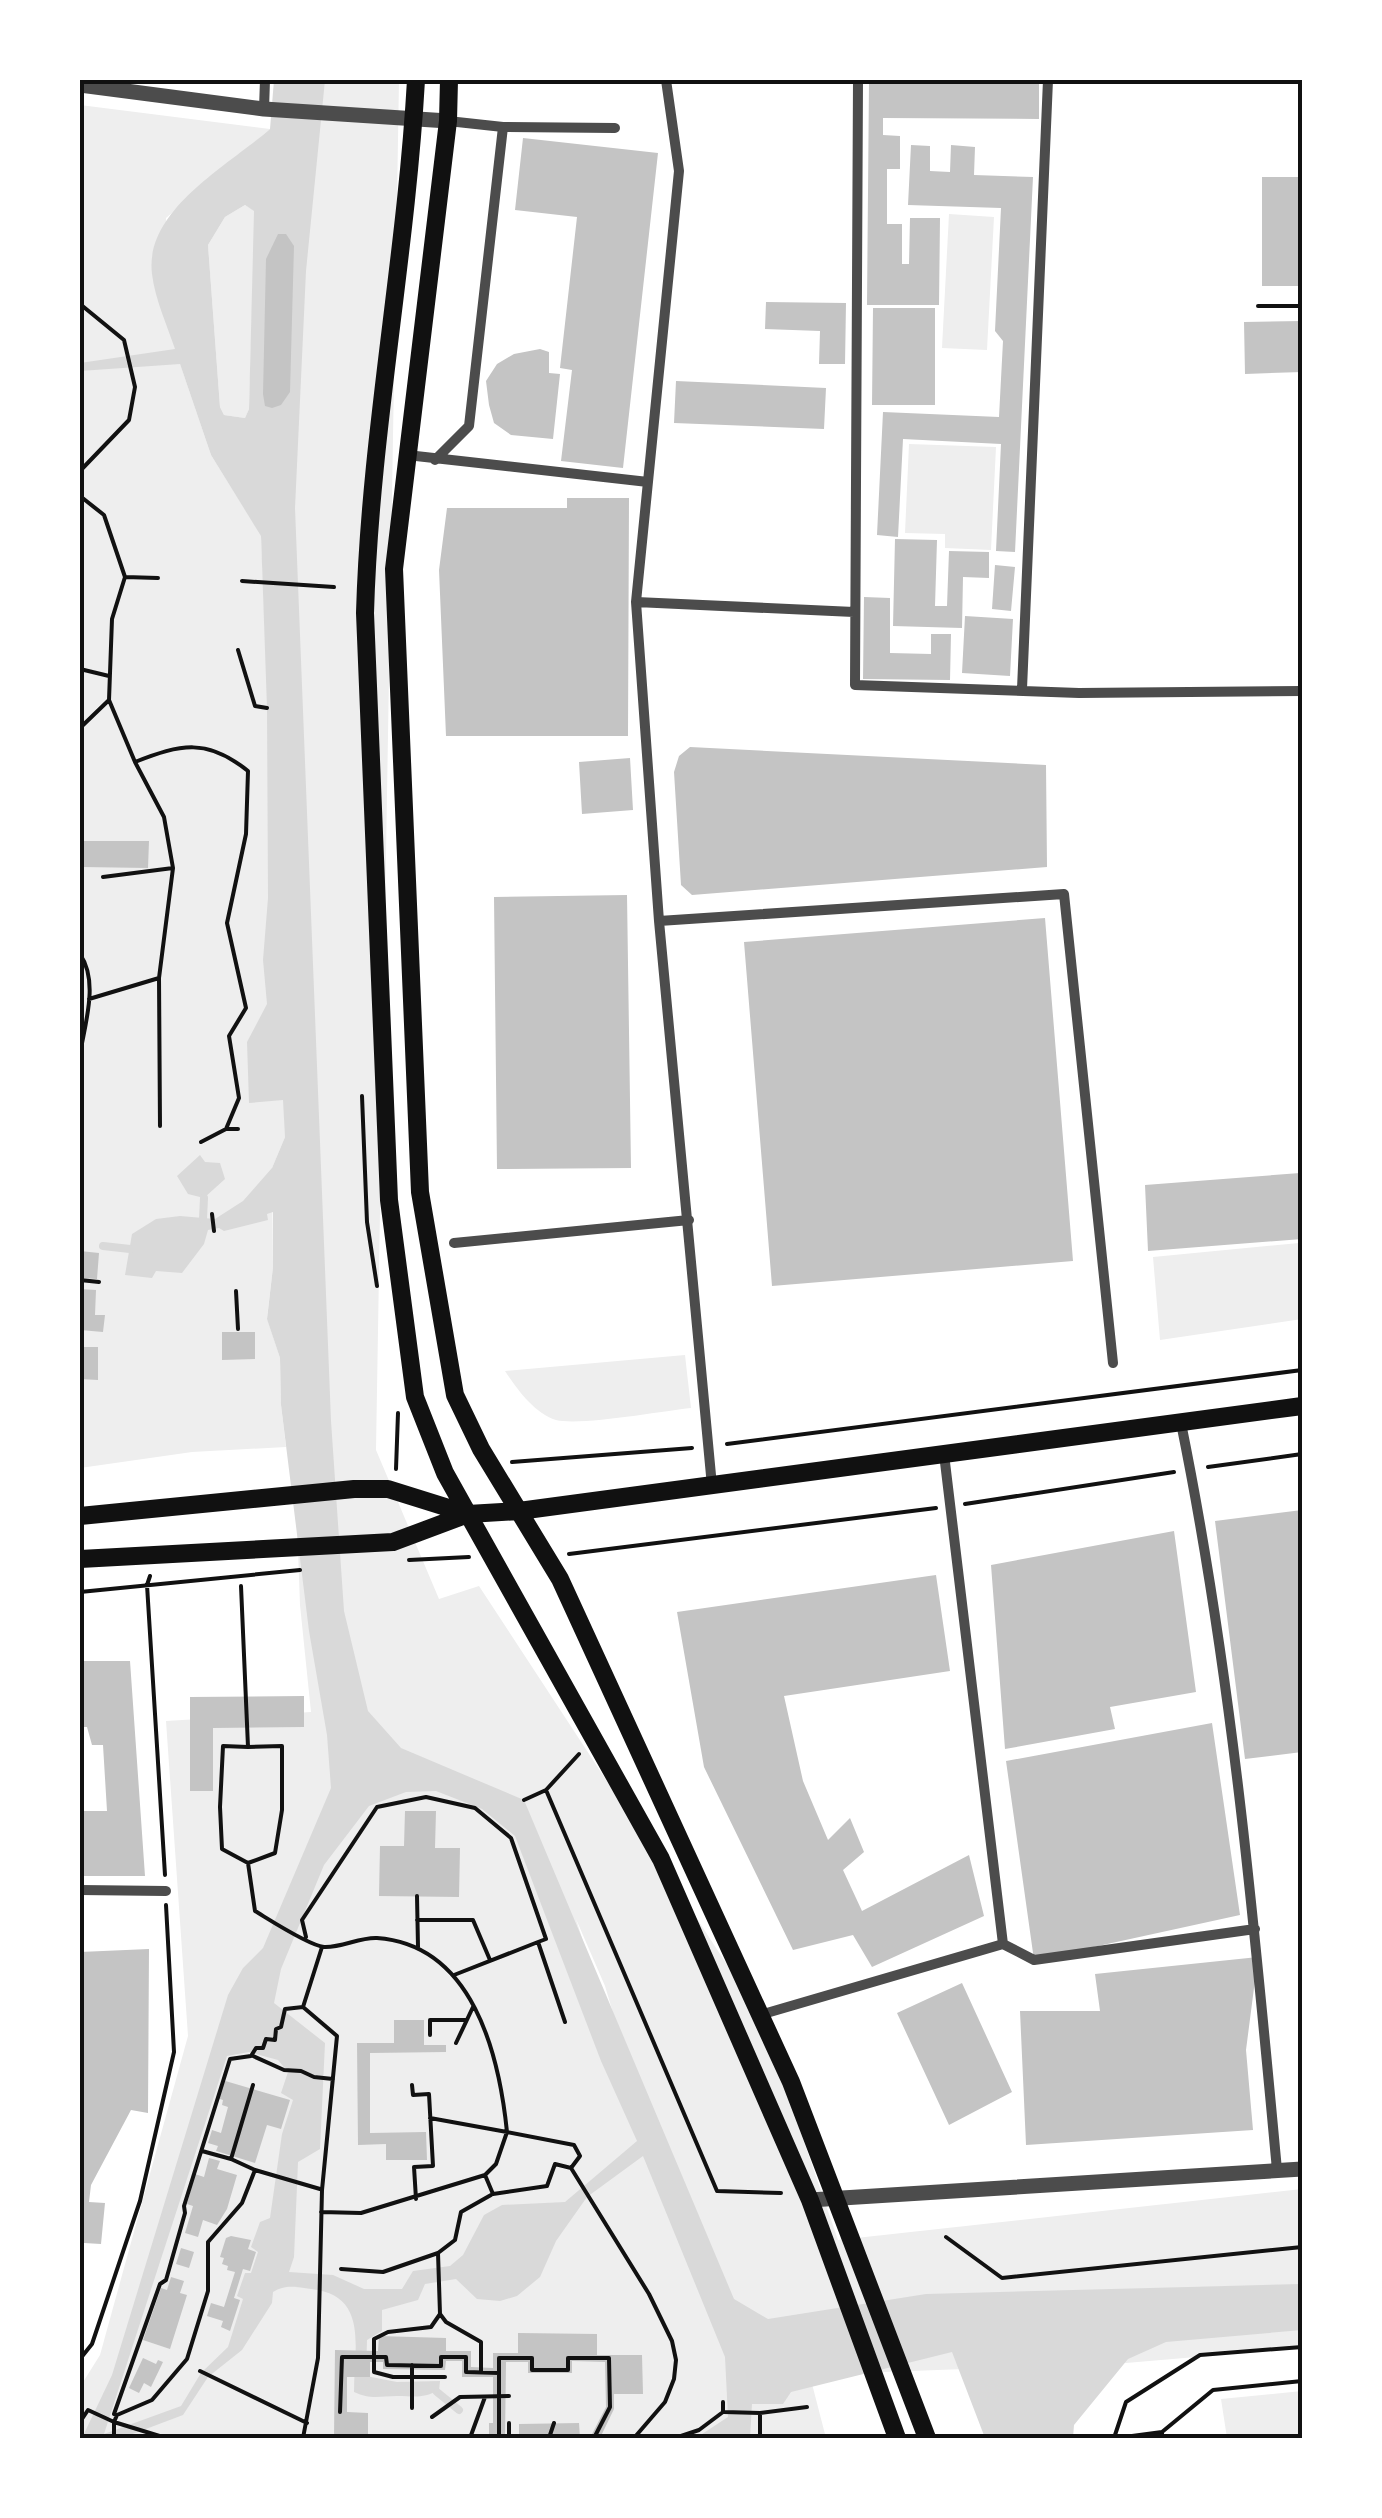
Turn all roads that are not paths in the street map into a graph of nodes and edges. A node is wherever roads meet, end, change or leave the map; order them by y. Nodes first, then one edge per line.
1 (265, 80) edge
2 (416, 80) edge
3 (449, 80) edge
4 (666, 80) edge
5 (858, 80) edge
6 (1048, 80) edge
7 (80, 85) edge
8 (264, 109) junction
9 (414, 121) junction
10 (448, 122) junction
11 (503, 126) junction
12 (615, 128) dead end
13 (408, 456) junction
14 (435, 460) junction
15 (648, 482) junction
16 (636, 602) junction
17 (854, 612) junction
18 (1022, 689) junction
19 (1302, 692) edge
20 (660, 922) junction
21 (689, 1220) junction
22 (454, 1243) dead end
23 (1113, 1364) dead end
24 (1302, 1406) edge
25 (1181, 1422) junction
26 (944, 1454) junction
27 (712, 1486) junction
28 (519, 1511) junction
29 (468, 1514) junction
30 (80, 1516) edge
31 (80, 1559) edge
32 (80, 1890) edge
33 (166, 1891) road end
34 (1255, 1929) junction
35 (1002, 1944) junction
36 (760, 2015) junction
37 (1302, 2169) edge
38 (1277, 2170) junction
39 (836, 2198) junction
40 (810, 2200) junction
41 (897, 2438) edge
42 (927, 2438) edge

1 - 8 street
2 - 9 main road
3 - 10 main road
4 - 15 street
5 - 17 street
6 - 18 street
7 - 8 street
8 - 9 street
9 - 10 street
9 - 29 main road
10 - 11 street
10 - 13 main road
11 - 12 street
11 - 14 street
13 - 14 street
13 - 28 main road
14 - 15 street
15 - 16 street
16 - 17 street
16 - 20 street
17 - 18 street
18 - 19 street
20 - 21 street
20 - 23 street
21 - 22 street
21 - 27 street
24 - 25 main road
25 - 26 main road
25 - 34 street
26 - 27 main road
26 - 35 street
27 - 28 main road
28 - 29 main road
28 - 36 main road
29 - 30 main road
29 - 31 main road
29 - 40 main road
32 - 33 street
34 - 35 street
34 - 38 street
35 - 36 street
36 - 39 main road
37 - 38 street
38 - 39 street
39 - 40 street
39 - 42 main road
40 - 41 main road

